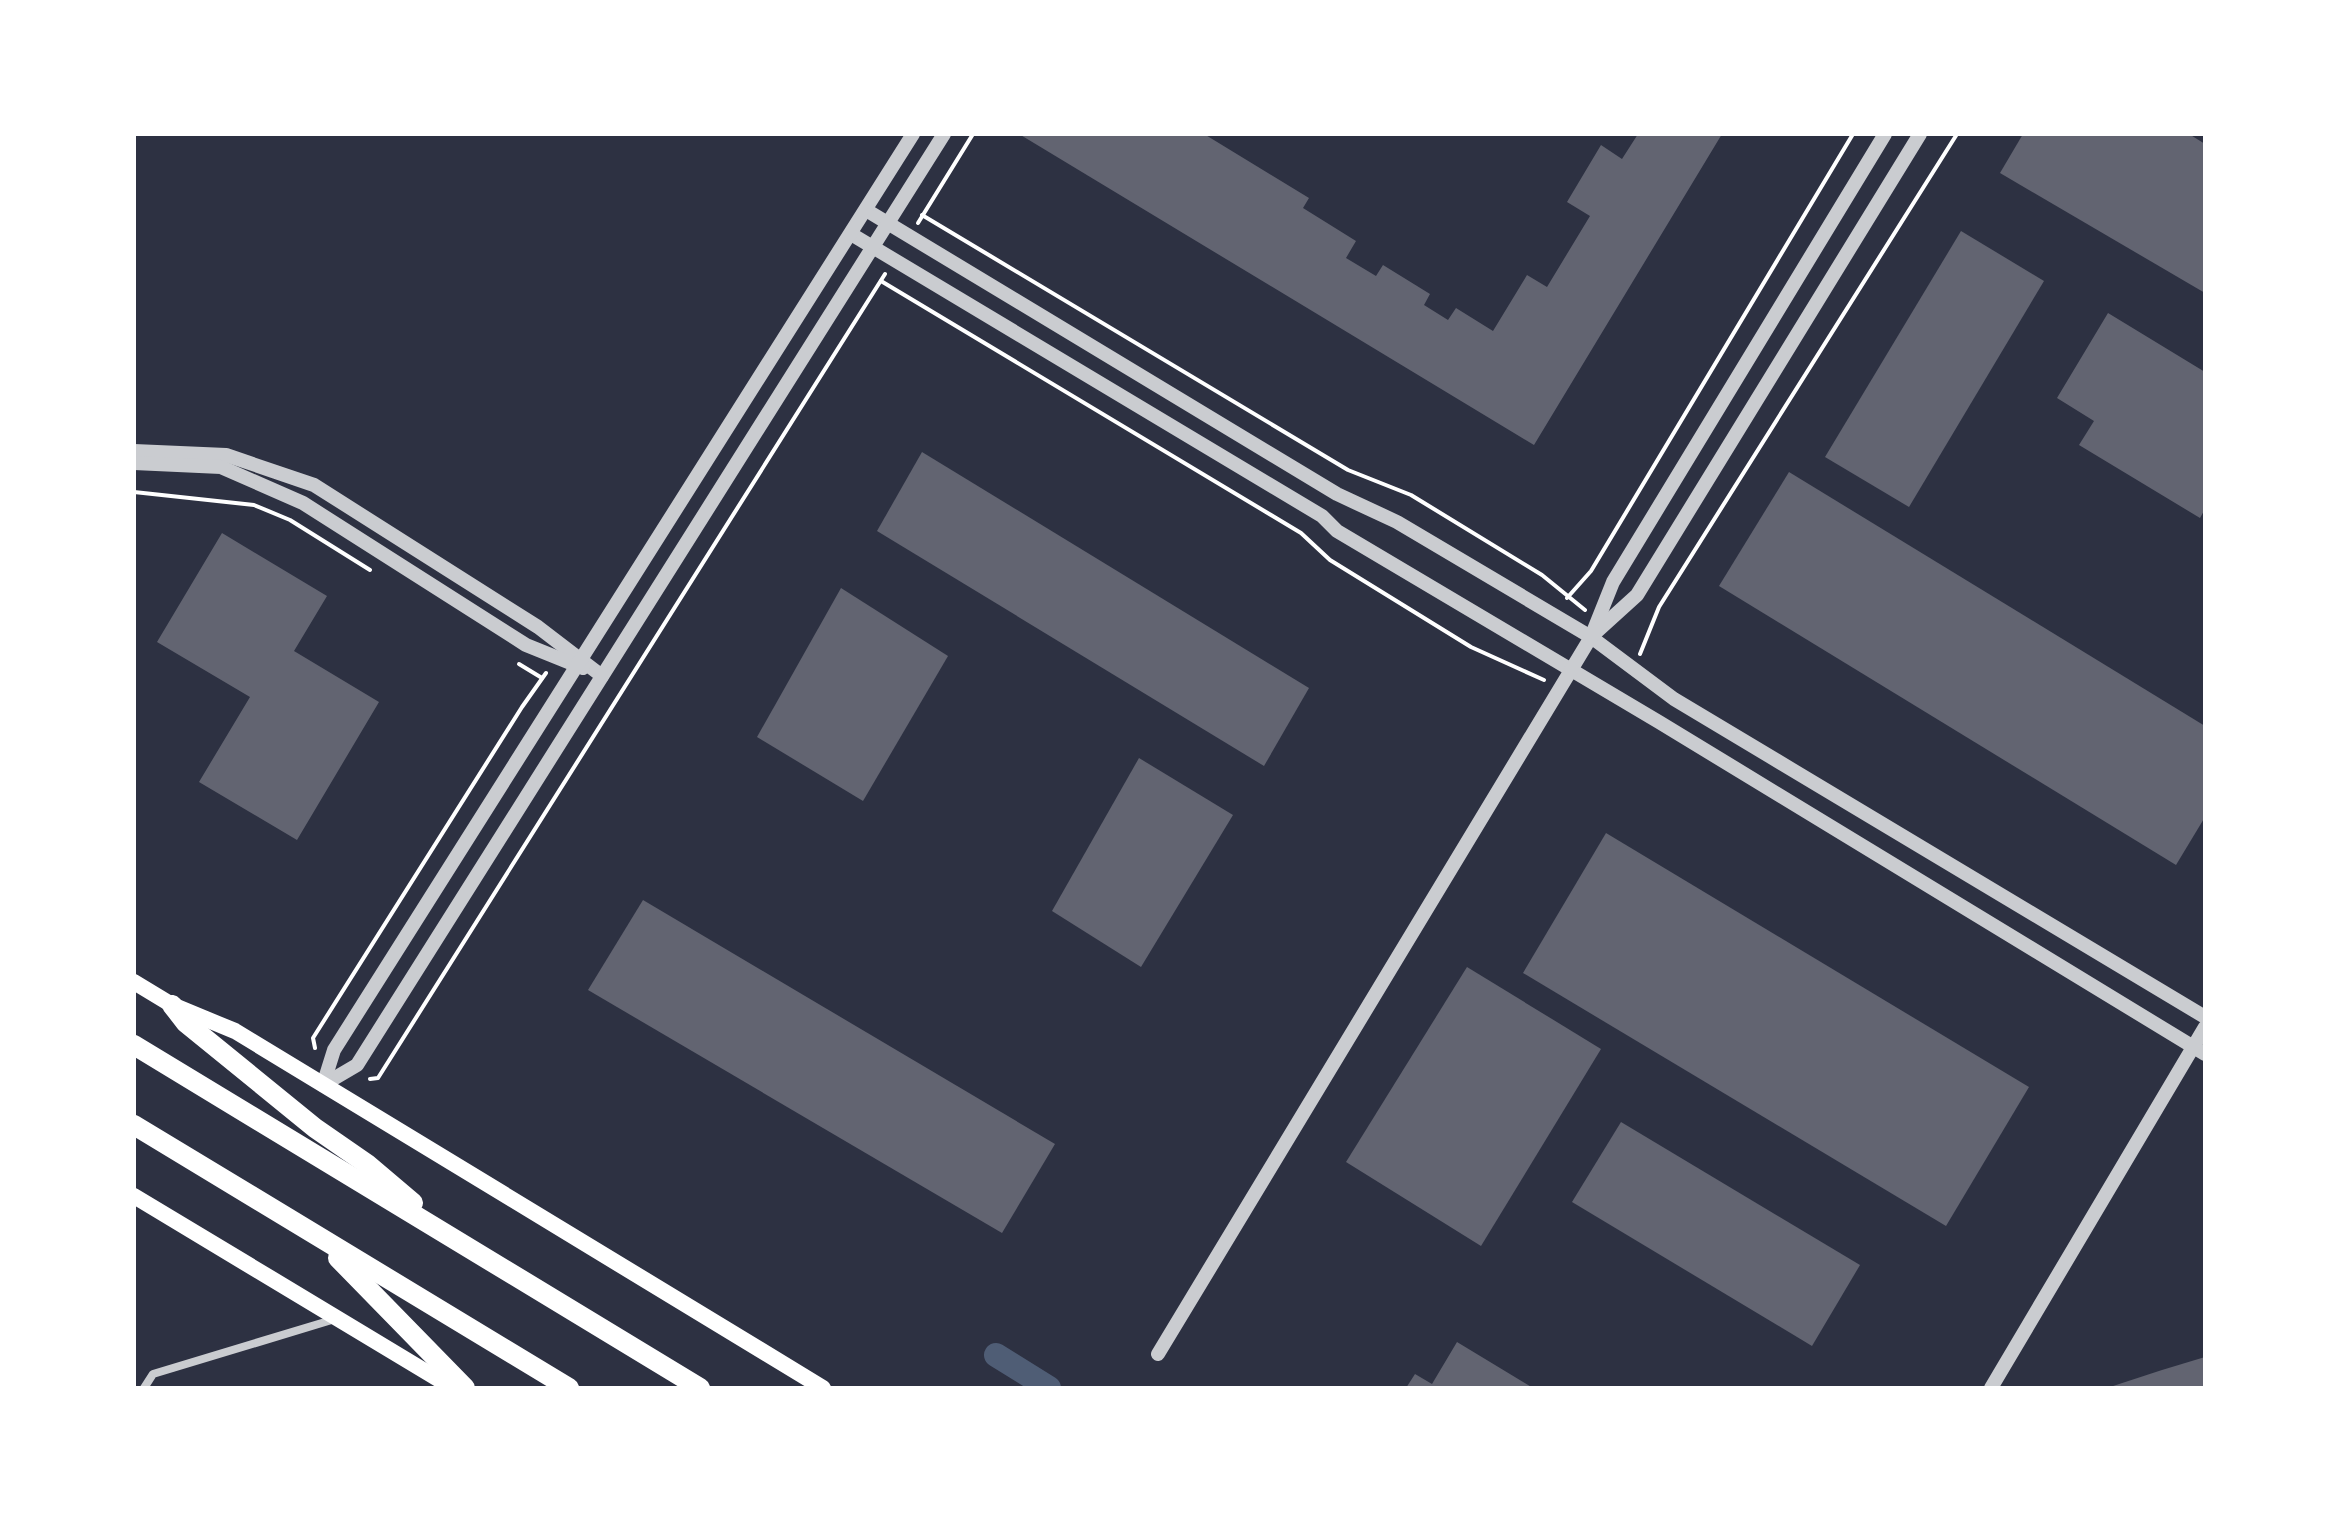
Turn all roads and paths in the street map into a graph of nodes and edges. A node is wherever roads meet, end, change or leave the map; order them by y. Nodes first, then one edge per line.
1 (913, 134) edge
2 (944, 134) edge
3 (973, 134) edge
4 (1853, 134) edge
5 (1885, 134) edge
6 (1920, 134) edge
7 (1957, 134) edge
8 (866, 210) junction
9 (922, 215) junction
10 (889, 223) junction
11 (851, 234) junction
12 (909, 236) junction
13 (873, 248) junction
14 (894, 260) junction
15 (881, 281) junction
16 (134, 451) edge
17 (134, 463) edge
18 (134, 492) edge
19 (370, 570) dead end
20 (1591, 637) junction
21 (516, 661) dead end
22 (578, 662) junction
23 (1634, 669) junction
24 (1571, 670) junction
25 (602, 676) junction
26 (543, 679) dead end
27 (1560, 688) junction
28 (134, 982) edge
29 (172, 1005) junction
30 (2205, 1017) edge
31 (2205, 1027) edge
32 (134, 1045) edge
33 (2199, 1050) edge
34 (364, 1080) dead end
35 (323, 1085) junction
36 (134, 1125) edge
37 (134, 1196) edge
38 (319, 1238) junction
39 (458, 1241) junction
40 (337, 1318) junction
41 (1158, 1354) dead end
42 (144, 1388) edge
43 (453, 1388) edge
44 (465, 1388) edge
45 (569, 1388) edge
46 (700, 1388) edge
47 (823, 1388) edge
48 (1991, 1388) edge

1 - 8 street
2 - 10 street
3 - 9 path
4 - 9 path
5 - 20 street
6 - 20 street
7 - 23 path
8 - 10 street
8 - 11 street
9 - 12 path
10 - 12 street
10 - 13 street
11 - 13 street
11 - 22 street
12 - 20 street
13 - 14 street
13 - 25 street
14 - 15 path
14 - 24 street
15 - 27 path
15 - 34 path
16 - 22 street
17 - 22 street
18 - 19 path
20 - 23 street
20 - 24 street
21 - 26 path
22 - 25 street
22 - 35 street
23 - 30 street
24 - 27 street
24 - 33 street
25 - 35 street
27 - 41 street
28 - 29 main road
29 - 35 main road
29 - 39 highway
31 - 33 street
32 - 39 highway
33 - 48 street
35 - 47 main road
36 - 38 highway
37 - 40 main road
38 - 44 highway
38 - 45 highway
39 - 46 highway
40 - 42 street
40 - 43 main road

